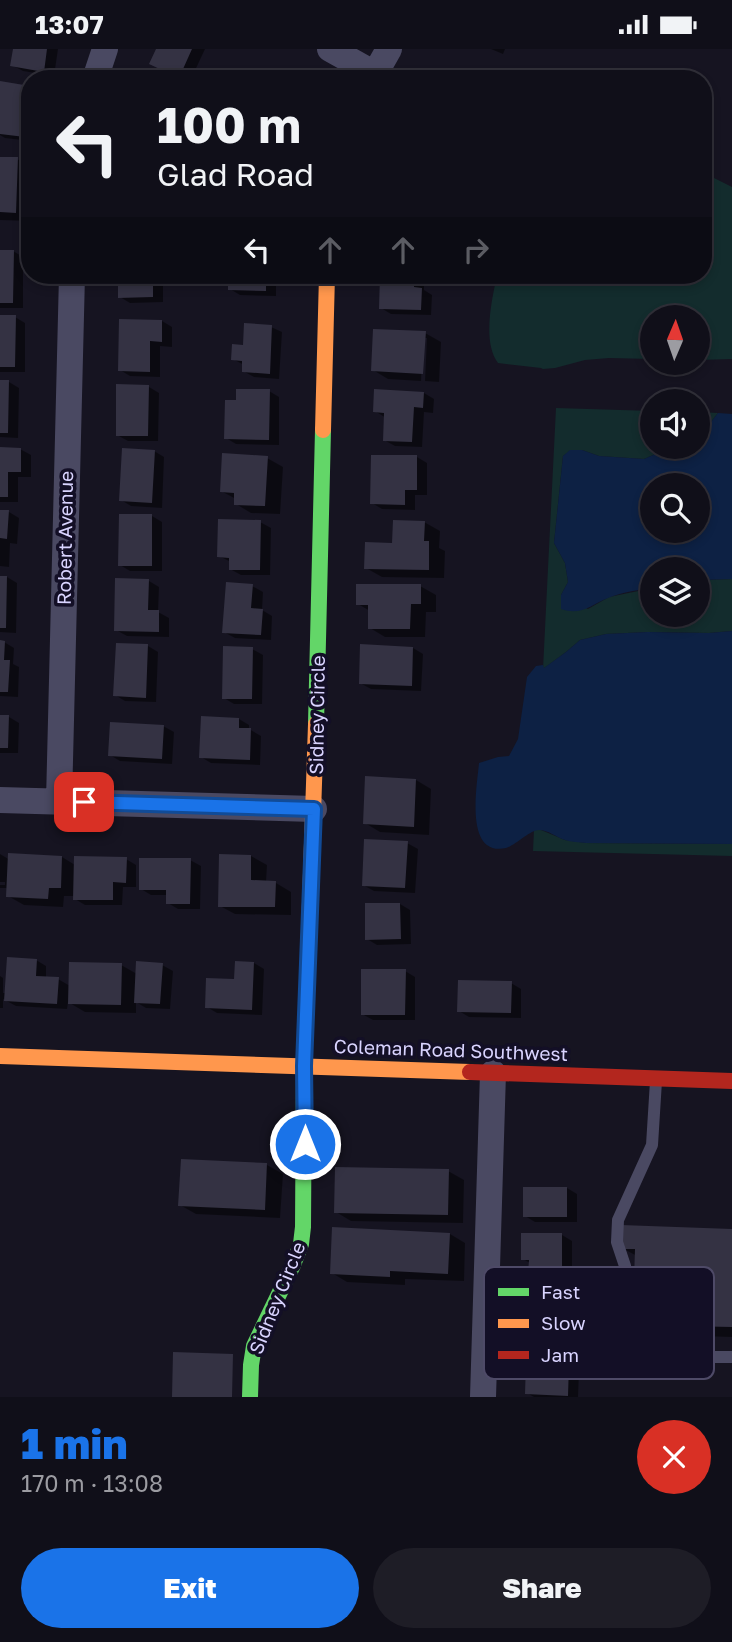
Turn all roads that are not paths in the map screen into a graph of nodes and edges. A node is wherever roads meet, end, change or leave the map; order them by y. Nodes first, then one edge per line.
1 (105, 49) edge
2 (330, 49) edge
3 (389, 49) edge
4 (98, 70) edge
5 (363, 70) edge
6 (377, 70) edge
7 (72, 284) edge
8 (327, 284) edge
9 (0, 800) edge
10 (59, 801) junction
11 (314, 809) junction
12 (0, 1056) edge
13 (304, 1066) junction
14 (494, 1073) junction
15 (656, 1079) junction
16 (732, 1081) edge
17 (487, 1267) edge
18 (625, 1267) edge
19 (484, 1343) edge
20 (714, 1357) edge
21 (732, 1357) edge
22 (250, 1397) edge
23 (482, 1397) edge

1 - 4 street
2 - 5 street
3 - 6 street
7 - 10 street, Robert Avenue
8 - 11 street, Sidney Circle
9 - 10 street
10 - 11 street
11 - 13 street, Sidney Circle
12 - 13 street, Coleman Road Southwest
13 - 14 street, Coleman Road Southwest
13 - 22 street, Sidney Circle
14 - 15 street, Coleman Road Southwest
14 - 17 street
15 - 16 street, Coleman Road Southwest
15 - 18 lane
19 - 23 street
20 - 21 lane

